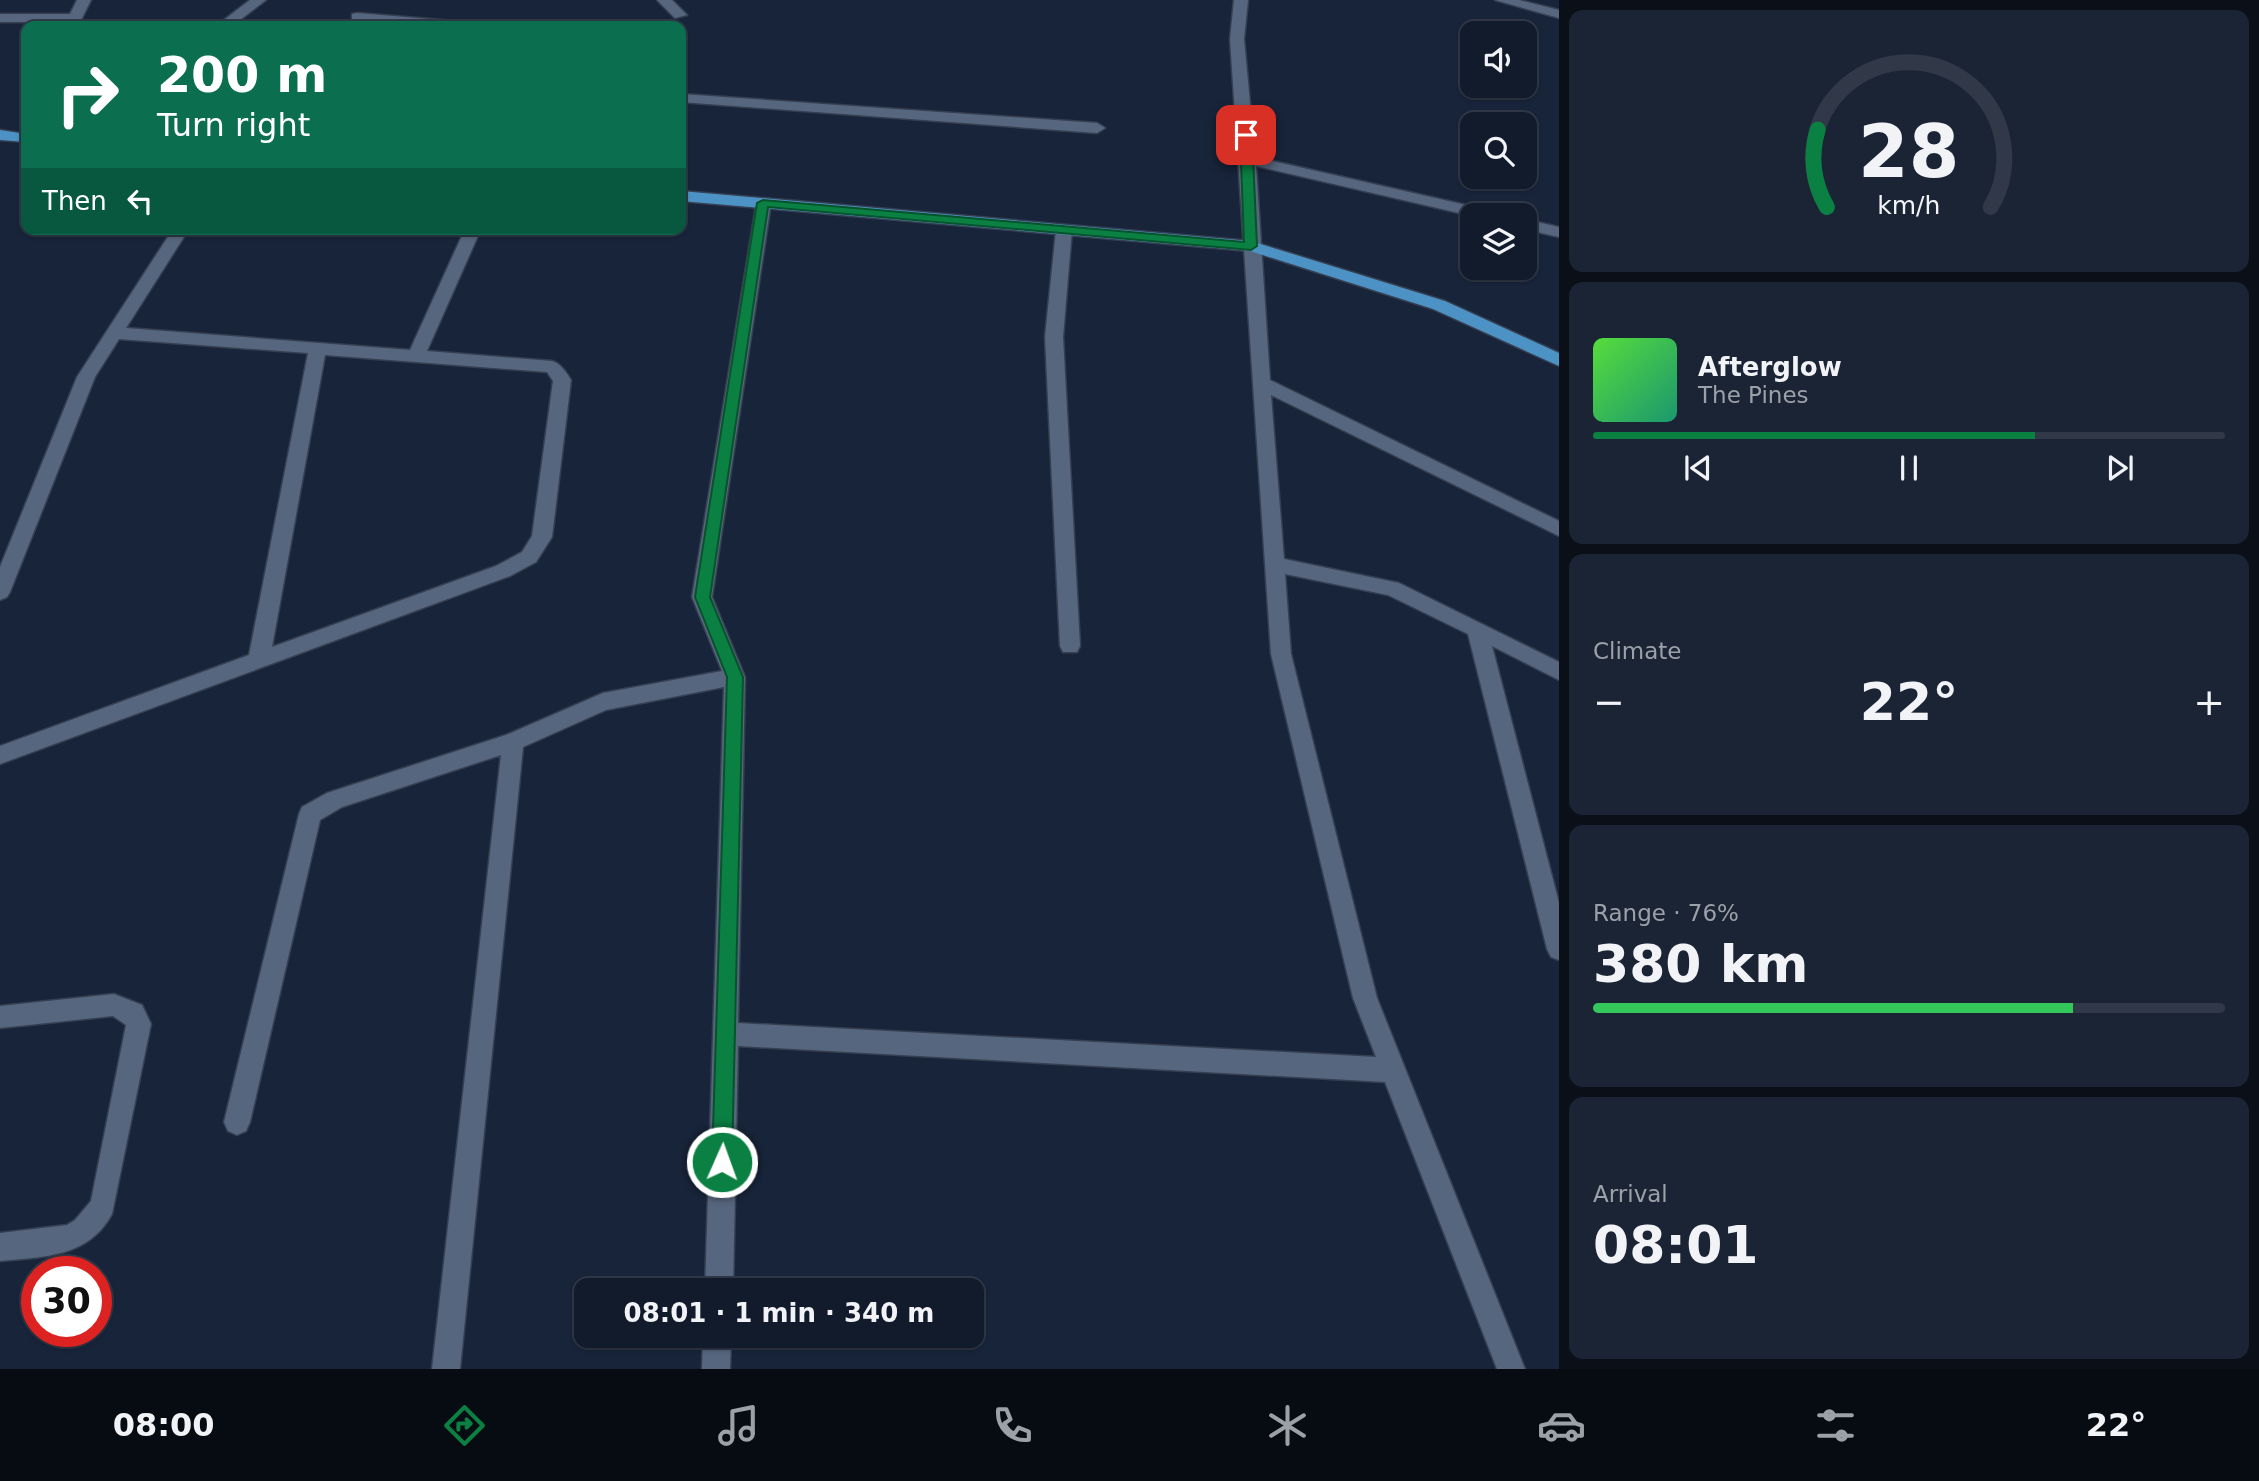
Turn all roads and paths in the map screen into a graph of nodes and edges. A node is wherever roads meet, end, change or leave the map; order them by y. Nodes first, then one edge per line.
1 (84, 0) edge
2 (259, 0) edge
3 (371, 0) edge
4 (664, 0) edge
5 (1241, 0) edge
6 (1502, 0) edge
7 (1559, 14) edge
8 (680, 15) dead end
9 (0, 18) edge
10 (54, 21) edge
11 (73, 21) edge
12 (230, 21) edge
13 (353, 21) edge
14 (686, 98) edge
15 (1097, 128) dead end
16 (0, 135) edge
17 (21, 137) edge
18 (1248, 160) junction
19 (686, 196) edge
20 (763, 203) junction
21 (1460, 209) edge
22 (1537, 227) edge
23 (1064, 230) junction
24 (1559, 232) edge
25 (177, 235) edge
26 (470, 235) edge
27 (1251, 246) junction
28 (116, 332) junction
29 (318, 347) junction
30 (416, 356) junction
31 (1559, 360) edge
32 (1261, 383) junction
33 (1559, 529) edge
34 (1275, 565) junction
35 (0, 592) edge
36 (1478, 629) junction
37 (1070, 646) dead end
38 (259, 659) junction
39 (1559, 672) edge
40 (735, 677) junction
41 (513, 742) junction
42 (0, 755) edge
43 (1559, 949) edge
44 (0, 1017) edge
45 (726, 1034) junction
46 (1393, 1070) junction
47 (237, 1122) dead end
48 (0, 1247) edge
49 (719, 1278) edge
50 (717, 1348) edge
51 (446, 1369) edge
52 (716, 1369) edge
53 (1511, 1369) edge

1 - 11 street
2 - 12 street
3 - 13 street
4 - 8 street
5 - 18 street
6 - 7 street
9 - 10 street
14 - 15 street
16 - 17 main road
18 - 21 street
18 - 27 street
19 - 20 main road
20 - 23 main road
20 - 40 street
22 - 24 street
23 - 27 main road
23 - 37 street
25 - 28 street
26 - 30 street
27 - 31 main road
27 - 32 street
28 - 29 street
28 - 35 street
29 - 30 street
29 - 38 street
30 - 38 street
32 - 33 street
32 - 34 street
34 - 36 street
34 - 46 street
36 - 39 street
36 - 43 street
38 - 42 street
40 - 41 street
40 - 45 street
41 - 47 street
41 - 51 street
44 - 48 street
45 - 46 street
45 - 49 street
46 - 53 street
50 - 52 street

